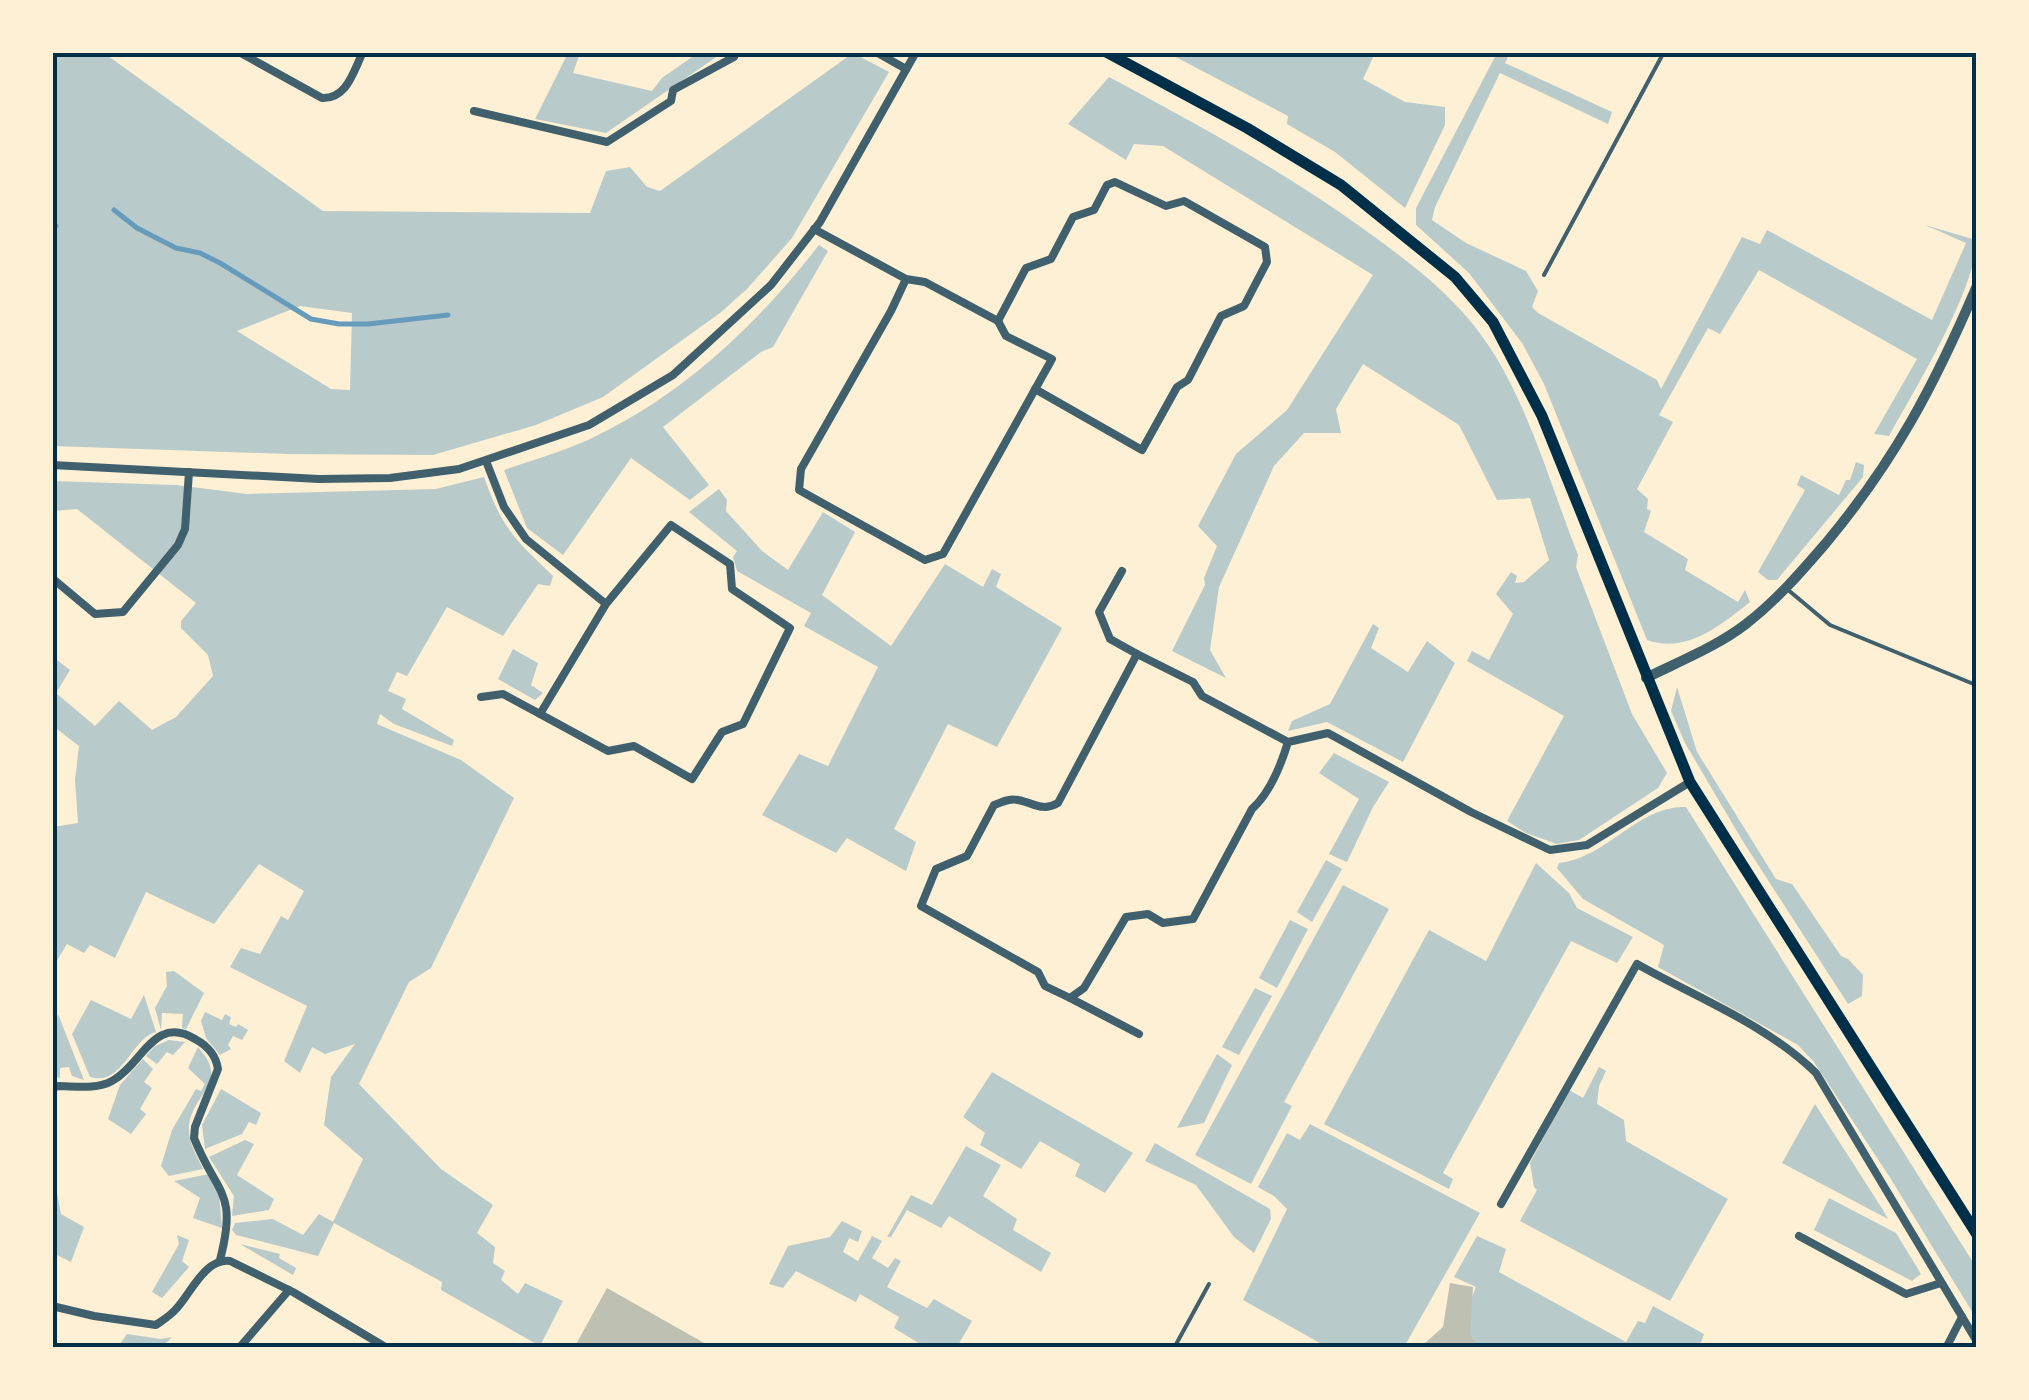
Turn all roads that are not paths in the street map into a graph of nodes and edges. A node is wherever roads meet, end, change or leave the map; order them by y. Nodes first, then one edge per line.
1 (239, 52) edge
2 (363, 52) edge
3 (736, 52) edge
4 (876, 52) edge
5 (916, 52) edge
6 (1106, 52) edge
7 (1664, 52) edge
8 (906, 69) junction
9 (474, 110) dead end
10 (814, 229) junction
11 (1544, 274) dead end
12 (906, 279) junction
13 (1976, 288) edge
14 (998, 321) junction
15 (1035, 389) junction
16 (486, 461) junction
17 (52, 465) edge
18 (189, 472) junction
19 (1122, 571) dead end
20 (52, 578) edge
21 (1788, 589) junction
22 (606, 604) junction
23 (1138, 654) junction
24 (1646, 678) junction
25 (1976, 685) edge
26 (481, 698) dead end
27 (540, 714) junction
28 (1288, 742) junction
29 (1690, 782) junction
30 (1070, 998) junction
31 (1139, 1034) dead end
32 (52, 1090) edge
33 (1501, 1204) dead end
34 (1976, 1233) edge
35 (1799, 1236) dead end
36 (220, 1260) junction
37 (1941, 1282) junction
38 (1209, 1284) dead end
39 (289, 1290) junction
40 (52, 1306) edge
41 (1962, 1317) junction
42 (1976, 1340) edge
43 (239, 1348) edge
44 (387, 1348) edge
45 (1174, 1348) edge
46 (1946, 1348) edge

1 - 2 street
3 - 9 street
4 - 8 street
5 - 8 street
6 - 24 main road
7 - 11 lane
8 - 10 street
10 - 12 street
10 - 16 street
12 - 14 street
12 - 15 street
13 - 21 street
14 - 15 street
14 - 15 street
16 - 18 street
16 - 22 street
17 - 18 street
18 - 20 street
19 - 23 street
21 - 24 street
21 - 25 lane
22 - 27 street
22 - 27 street
23 - 28 street
23 - 30 street
24 - 29 main road
26 - 27 street
28 - 29 street
28 - 30 street
29 - 34 main road
30 - 31 street
32 - 36 street
33 - 37 street
35 - 37 street
36 - 39 street
36 - 40 street
37 - 41 street
38 - 45 lane
39 - 43 street
39 - 44 street
41 - 42 street
41 - 46 street

